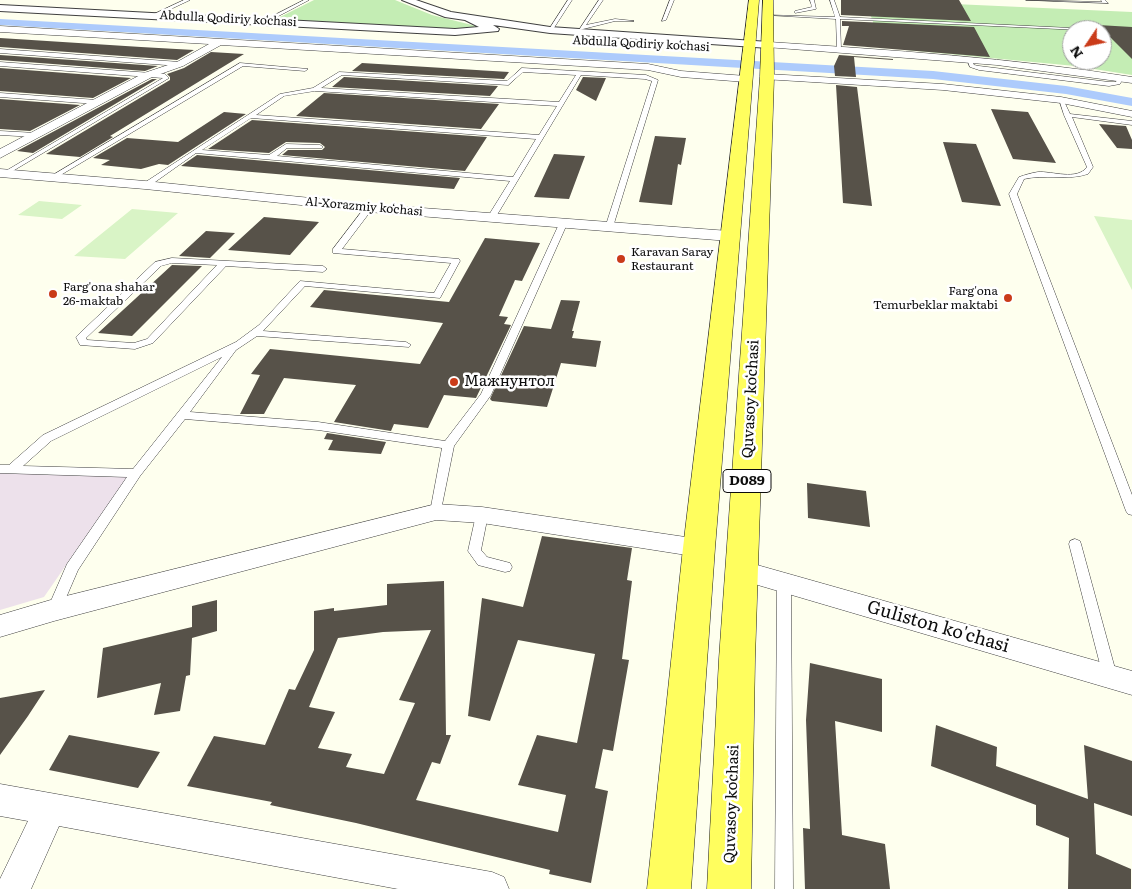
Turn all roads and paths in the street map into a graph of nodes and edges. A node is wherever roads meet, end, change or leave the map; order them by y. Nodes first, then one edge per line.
1 (188, 0) edge
2 (307, 0) edge
3 (407, 0) edge
4 (570, 0) edge
5 (601, 0) edge
6 (672, 0) edge
7 (754, 0) edge
8 (768, 0) edge
9 (812, 0) edge
10 (832, 0) edge
11 (1028, 0) edge
12 (1103, 0) edge
13 (0, 8) edge
14 (154, 15) junction
15 (768, 15) junction
16 (784, 16) junction
17 (271, 18) dead end
18 (838, 18) junction
19 (469, 19) junction
20 (664, 20) dead end
21 (632, 21) dead end
22 (524, 26) junction
23 (1062, 27) edge
24 (0, 28) edge
25 (550, 30) junction
26 (580, 30) junction
27 (455, 32) joint
28 (500, 34) junction
29 (221, 41) junction
30 (839, 49) junction
31 (0, 51) edge
32 (756, 62) junction
33 (0, 64) edge
34 (180, 64) junction
35 (305, 69) dead end
36 (580, 73) junction
37 (148, 75) junction
38 (1132, 80) edge
39 (315, 89) junction
40 (0, 95) edge
41 (1061, 100) junction
42 (97, 102) junction
43 (561, 104) junction
44 (1132, 114) edge
45 (1067, 115) junction
46 (250, 116) junction
47 (1132, 124) edge
48 (0, 133) edge
49 (36, 135) junction
50 (540, 137) junction
51 (320, 147) dead end
52 (195, 151) junction
53 (0, 154) edge
54 (271, 157) junction
55 (3, 173) edge
56 (52, 178) junction
57 (516, 178) junction
58 (145, 185) junction
59 (369, 208) junction
60 (491, 218) junction
61 (563, 224) junction
62 (609, 228) junction
63 (729, 236) junction
64 (330, 260) junction
65 (224, 263) junction
66 (312, 284) junction
67 (257, 333) junction
68 (406, 345) dead end
69 (232, 351) junction
70 (183, 415) junction
71 (448, 445) junction
72 (6, 469) edge
73 (136, 473) junction
74 (1132, 510) edge
75 (436, 512) junction
76 (482, 515) junction
77 (1075, 544) dead end
78 (699, 548) junction
79 (505, 567) dead end
80 (743, 570) junction
81 (784, 582) junction
82 (54, 610) junction
83 (0, 626) edge
84 (1121, 679) edge
85 (0, 800) edge
86 (50, 809) junction
87 (13, 889) edge
88 (492, 889) edge
89 (669, 889) edge
90 (729, 889) edge
91 (784, 889) edge

1 - 14 lane
2 - 17 lane
3 - 19 street, Abdulla Qodiriy koʻchasi
4 - 25 lane
5 - 26 lane
6 - 20 lane
7 - 32 main road, Quvasoy koʻchasi / D089
8 - 15 main road, Quvasoy koʻchasi / D089
9 - 16 lane
10 - 18 lane
11 - 12 lane
13 - 14 street, Abdulla Qodiriy koʻchasi
14 - 27 street, Abdulla Qodiriy koʻchasi
15 - 16 lane
15 - 32 main road, Quvasoy koʻchasi / D089
16 - 18 lane
18 - 23 lane
18 - 30 lane
19 - 22 street, Abdulla Qodiriy koʻchasi
19 - 28 street, Abdulla Qodiriy koʻchasi
21 - 26 lane
22 - 25 street, Abdulla Qodiriy koʻchasi
22 - 28 street
22 - 32 street, Abdulla Qodiriy koʻchasi
24 - 29 street
25 - 26 street, Abdulla Qodiriy koʻchasi
26 - 32 street, Abdulla Qodiriy koʻchasi
27 - 28 street, Abdulla Qodiriy koʻchasi
29 - 32 street
29 - 34 street
30 - 32 street
30 - 38 street
31 - 34 lane
32 - 41 street
32 - 63 main road, Quvasoy koʻchasi / D089
32 - 80 main road, Quvasoy koʻchasi / D089
33 - 37 lane
34 - 37 street
35 - 56 lane
36 - 39 lane
36 - 43 lane
36 - 62 lane
37 - 42 street
37 - 55 lane
39 - 43 lane
39 - 46 lane
40 - 42 lane
41 - 44 street
41 - 45 lane
42 - 49 street
43 - 50 lane
45 - 47 lane
45 - 74 lane
46 - 50 lane
46 - 52 lane
48 - 49 lane
49 - 53 street
50 - 57 lane
51 - 54 lane
52 - 54 lane
52 - 58 lane
54 - 57 lane
55 - 56 street, Al-Xorazmiy koʻchasi
56 - 58 street, Al-Xorazmiy koʻchasi
57 - 60 lane
58 - 59 street, Al-Xorazmiy koʻchasi
59 - 60 street, Al-Xorazmiy koʻchasi
59 - 64 lane
60 - 61 street, Al-Xorazmiy koʻchasi
61 - 62 street, Al-Xorazmiy koʻchasi
61 - 71 lane
62 - 63 street, Al-Xorazmiy koʻchasi
63 - 78 main road, Quvasoy koʻchasi / D089
64 - 65 lane
64 - 66 lane
64 - 66 lane
65 - 65 lane
66 - 67 lane
67 - 68 lane
67 - 69 lane
69 - 70 lane
69 - 72 lane
70 - 71 lane
70 - 73 lane
71 - 75 lane
72 - 73 lane
73 - 82 lane
75 - 76 street
75 - 82 street
76 - 78 street
76 - 79 lane
77 - 84 lane
78 - 89 main road, Quvasoy koʻchasi / D089
80 - 81 street, Guliston ko'chasi
80 - 90 main road, Quvasoy koʻchasi / D089
81 - 84 street, Guliston ko'chasi
81 - 91 lane
82 - 83 street
85 - 86 street
86 - 87 street
86 - 88 street

